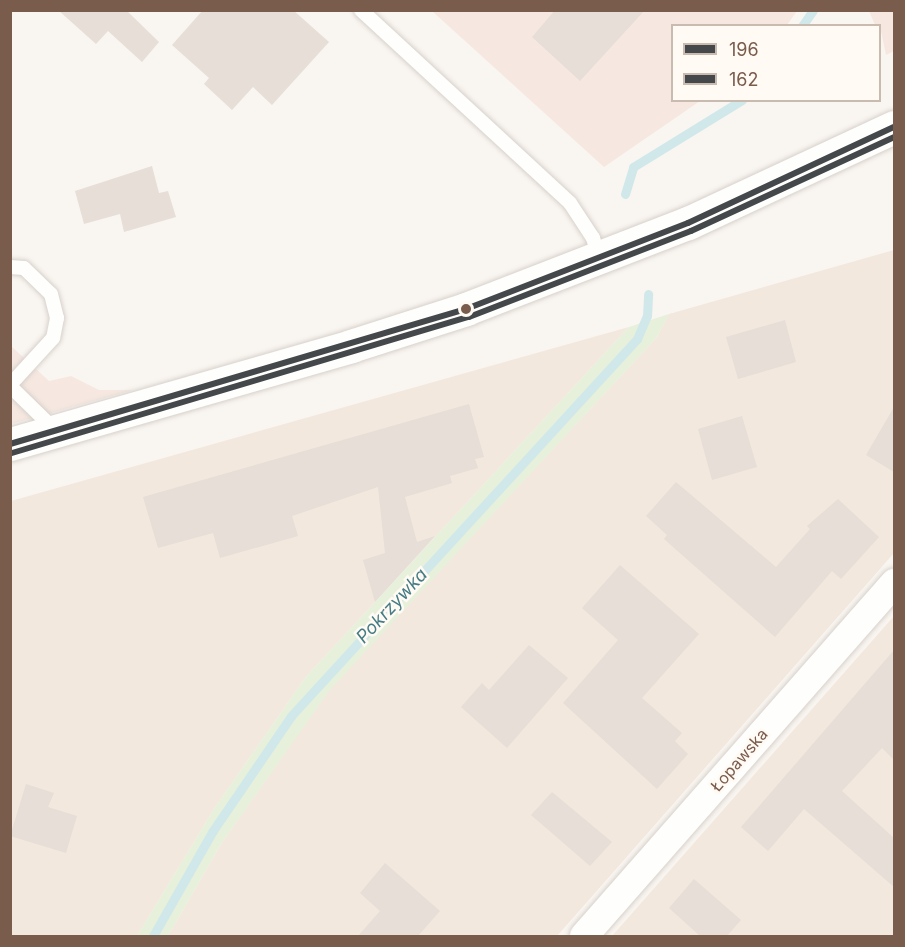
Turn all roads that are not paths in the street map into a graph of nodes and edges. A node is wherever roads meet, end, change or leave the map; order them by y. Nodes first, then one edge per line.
1 (361, 10) edge
2 (894, 127) edge
3 (599, 258) junction
4 (10, 267) edge
5 (10, 385) edge
6 (56, 432) junction
7 (10, 444) edge
8 (894, 584) edge
9 (584, 936) edge

1 - 3 lane
2 - 3 street
3 - 6 street
4 - 5 lane
5 - 6 lane
6 - 7 street
8 - 9 street, Łopawska

